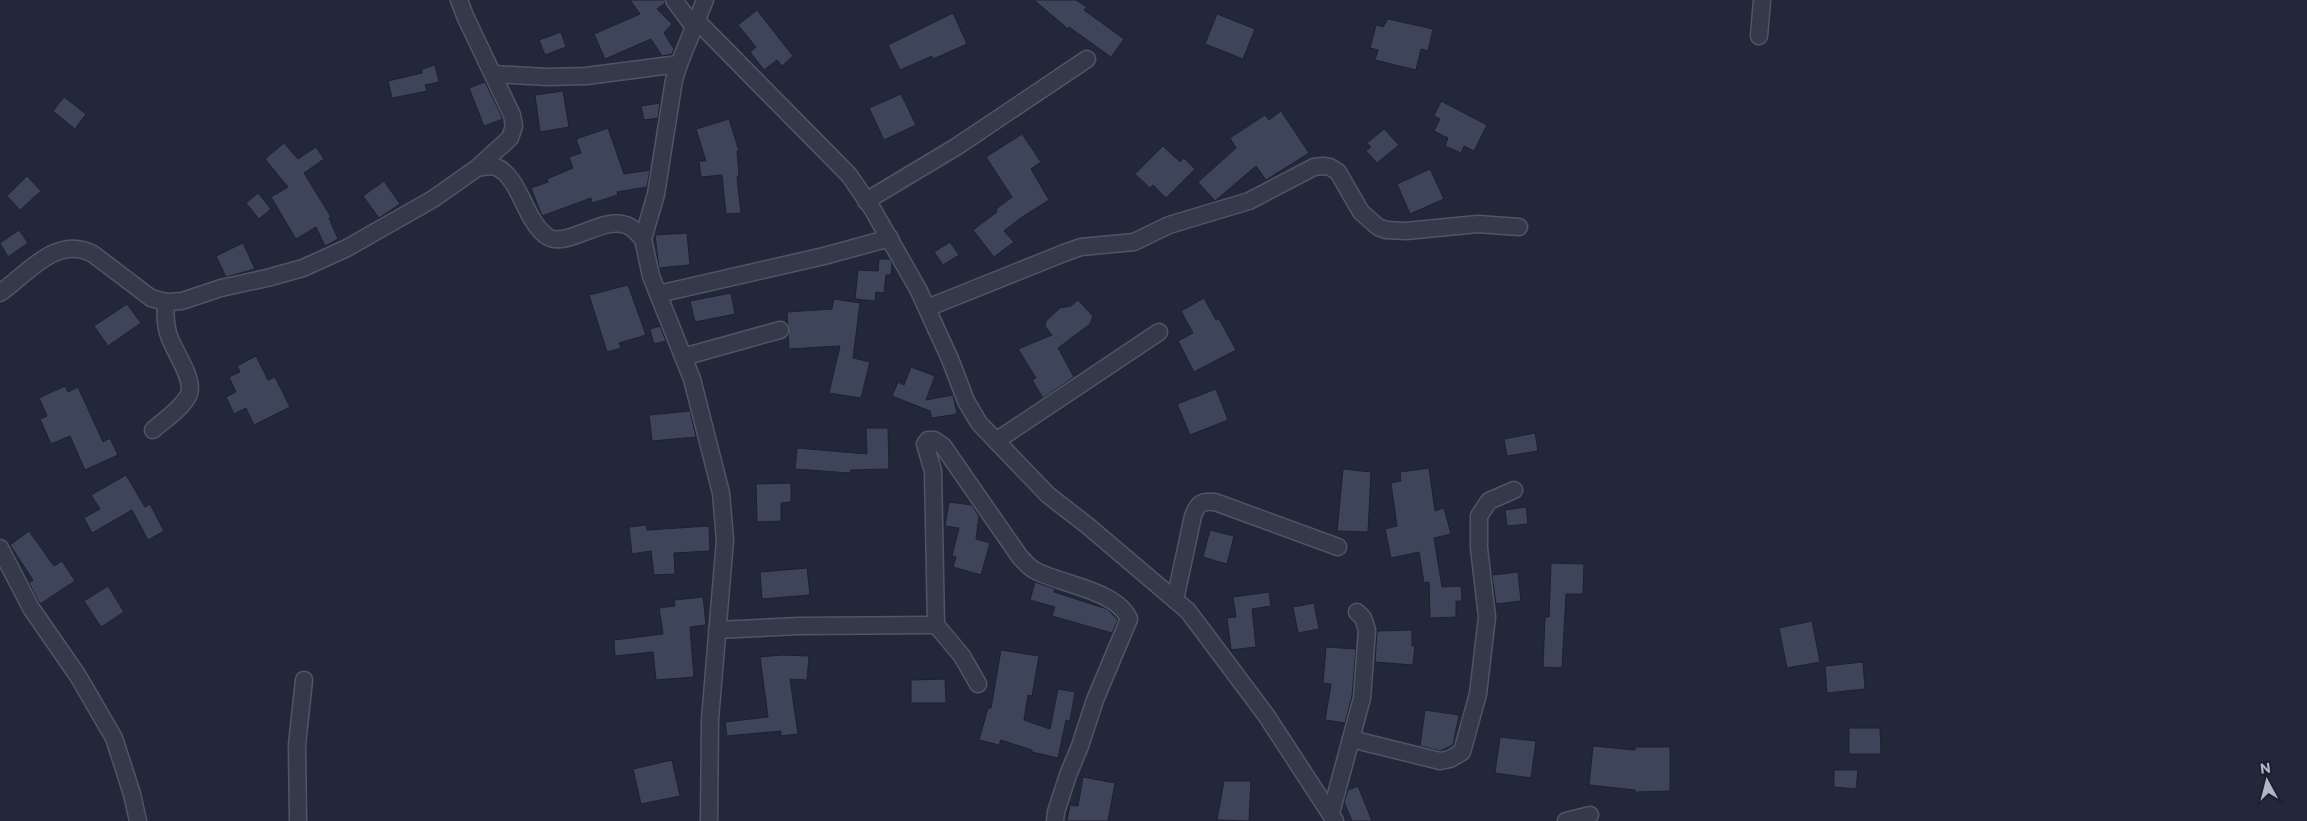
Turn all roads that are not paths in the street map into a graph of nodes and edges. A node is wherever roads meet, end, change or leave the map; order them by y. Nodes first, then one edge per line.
1 (459, 0) edge
2 (674, 0) edge
3 (706, 0) edge
4 (1762, 0) edge
5 (695, 24) junction
6 (1759, 36) dead end
7 (1087, 59) dead end
8 (679, 64) junction
9 (493, 74) junction
10 (477, 168) junction
11 (866, 200) junction
12 (1518, 227) dead end
13 (890, 238) junction
14 (644, 239) junction
15 (0, 293) edge
16 (658, 294) junction
17 (166, 302) junction
18 (927, 308) junction
19 (780, 330) dead end
20 (1160, 332) dead end
21 (683, 357) junction
22 (153, 430) dead end
23 (996, 441) junction
24 (1514, 490) dead end
25 (0, 548) edge
26 (1338, 548) dead end
27 (1175, 600) junction
28 (1357, 612) dead end
29 (936, 625) junction
30 (717, 630) junction
31 (304, 680) dead end
32 (978, 684) dead end
33 (1351, 739) junction
34 (1590, 815) dead end
35 (1333, 817) edge
36 (138, 821) edge
37 (298, 821) edge
38 (709, 821) edge
39 (1056, 821) edge
40 (1566, 821) edge

1 - 9 street
2 - 5 street
3 - 5 street
4 - 6 street
5 - 8 street
5 - 11 street
7 - 11 street
8 - 9 street
8 - 14 street
9 - 10 street
10 - 14 street
10 - 17 street
11 - 13 street
12 - 18 street
13 - 16 street
13 - 18 street
14 - 16 street
15 - 17 street
16 - 21 street
17 - 22 street
18 - 23 street
19 - 21 street
20 - 23 street
21 - 30 street
23 - 27 street
24 - 33 street
25 - 36 street
26 - 27 street
27 - 35 street
28 - 33 street
29 - 30 street
29 - 32 street
29 - 39 street
30 - 38 street
31 - 37 street
33 - 35 street
34 - 40 street

